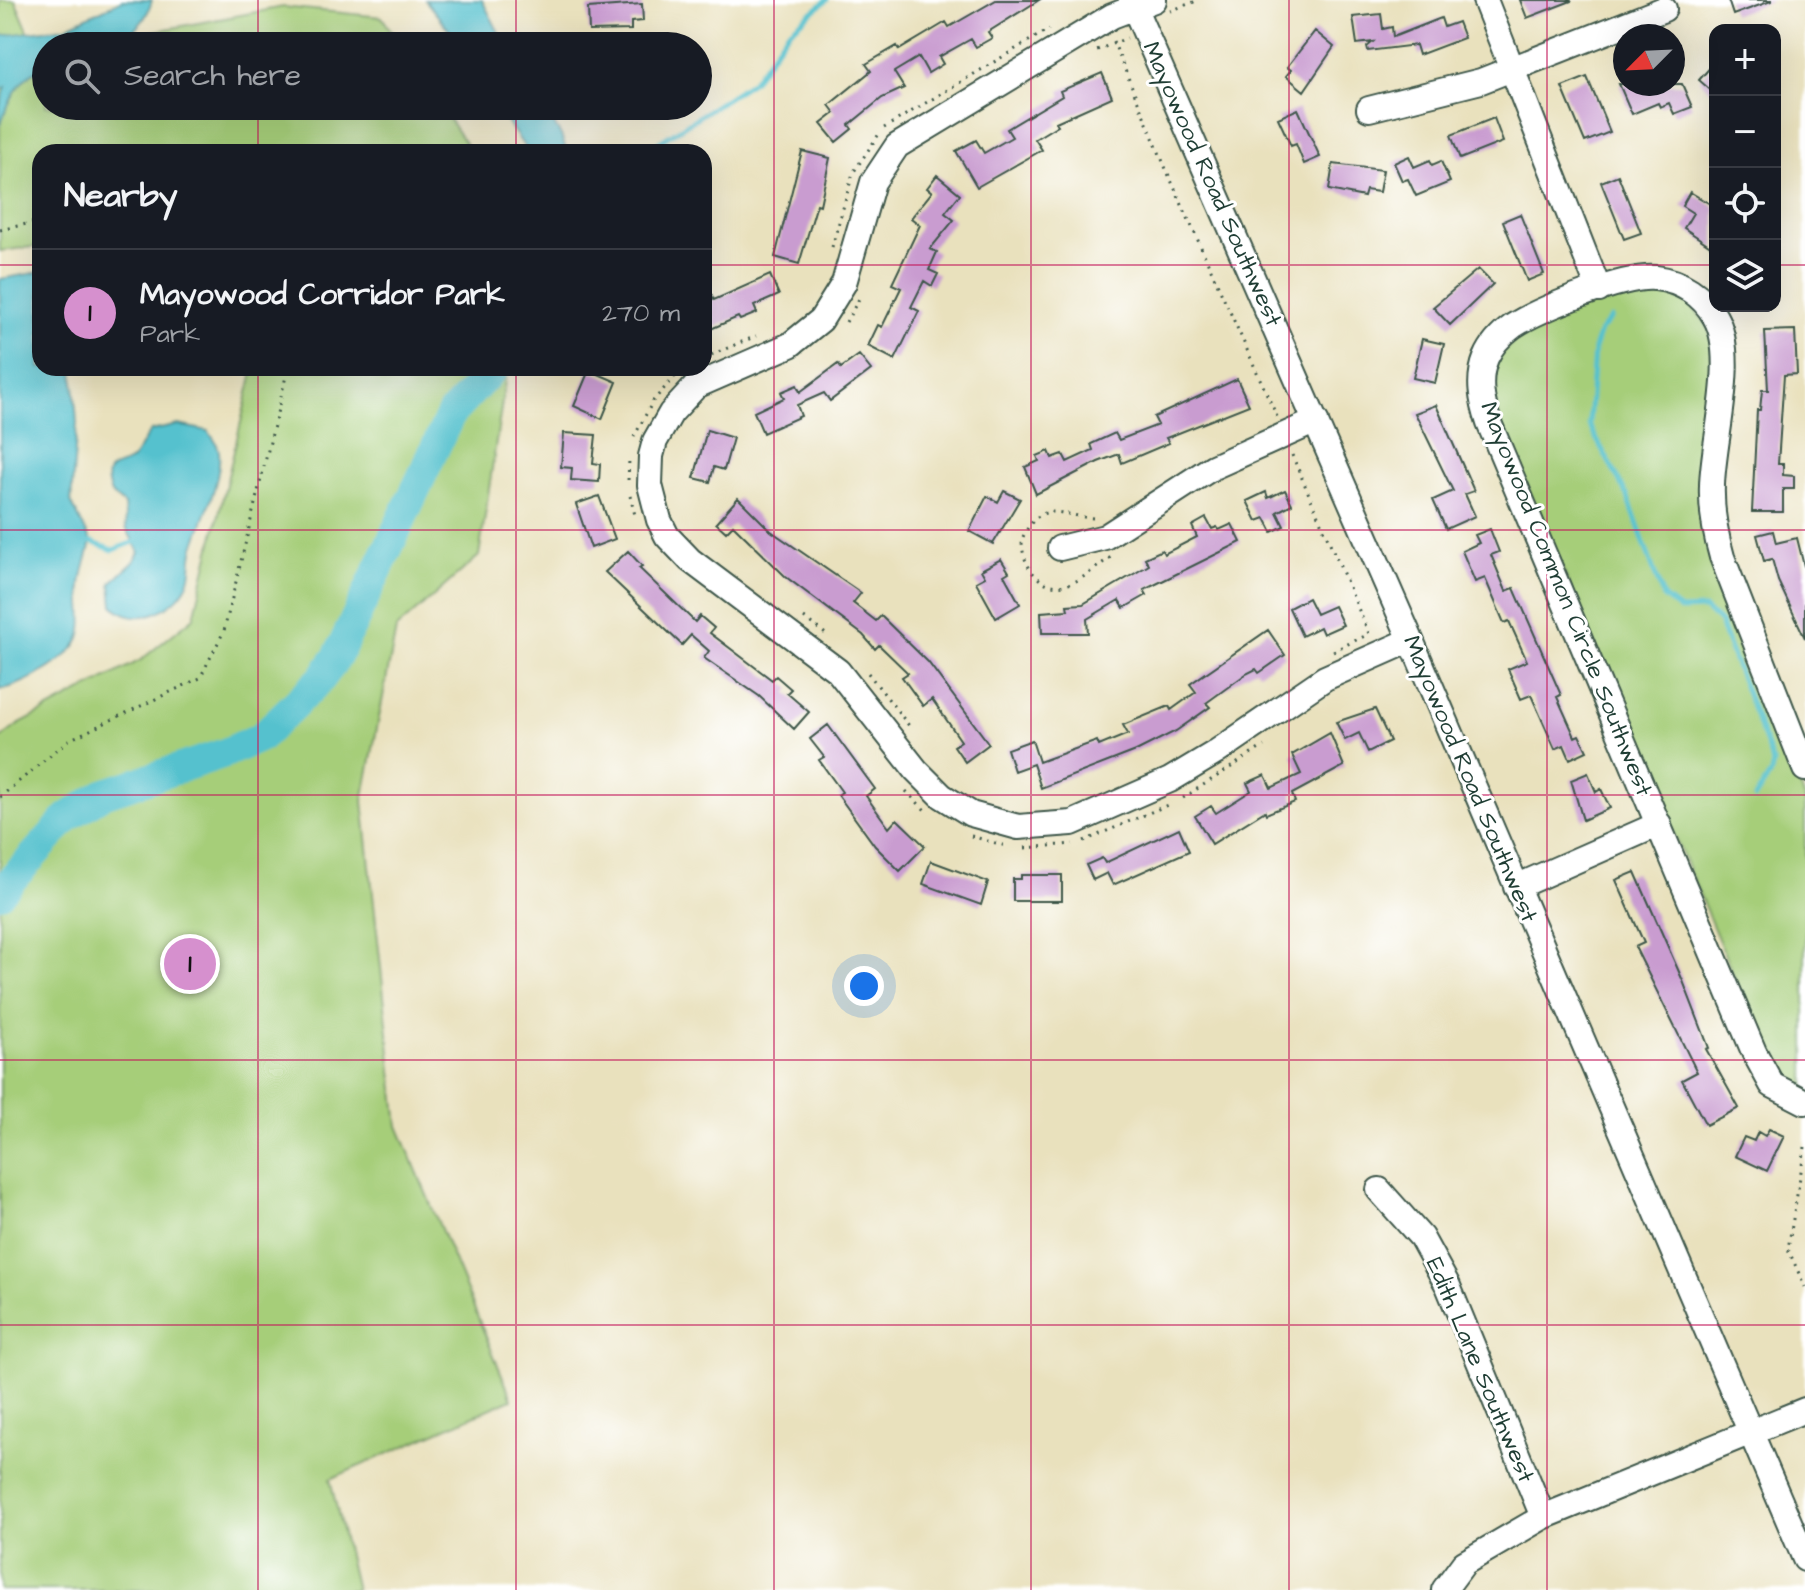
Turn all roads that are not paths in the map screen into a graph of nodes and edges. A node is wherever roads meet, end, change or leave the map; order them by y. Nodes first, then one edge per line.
1 (1485, 0) edge
2 (1140, 2) edge
3 (1664, 9) dead end
4 (1513, 69) junction
5 (1369, 109) dead end
6 (1599, 290) junction
7 (1316, 421) junction
8 (1060, 548) dead end
9 (1411, 640) junction
10 (1805, 769) edge
11 (1659, 824) junction
12 (1516, 887) junction
13 (1805, 1102) edge
14 (1379, 1190) dead end
15 (1805, 1410) edge
16 (1752, 1433) junction
17 (1543, 1517) junction
18 (1805, 1559) edge
19 (1444, 1590) edge

1 - 4 street
2 - 7 street, Mayowood Road Southwest
2 - 9 street
3 - 4 street
4 - 5 street
4 - 6 street
6 - 10 street, Mayowood Common Circle Southwest
6 - 11 street, Mayowood Common Circle Southwest
7 - 8 street
7 - 9 street, Mayowood Road Southwest
9 - 12 street, Mayowood Road Southwest
11 - 12 street
11 - 13 street, Mayowood Common Circle Southwest
12 - 16 street, Mayowood Road Southwest
14 - 17 street, Edith Lane Southwest
15 - 16 street
16 - 17 street
16 - 18 street, Mayowood Road Southwest
17 - 19 street

